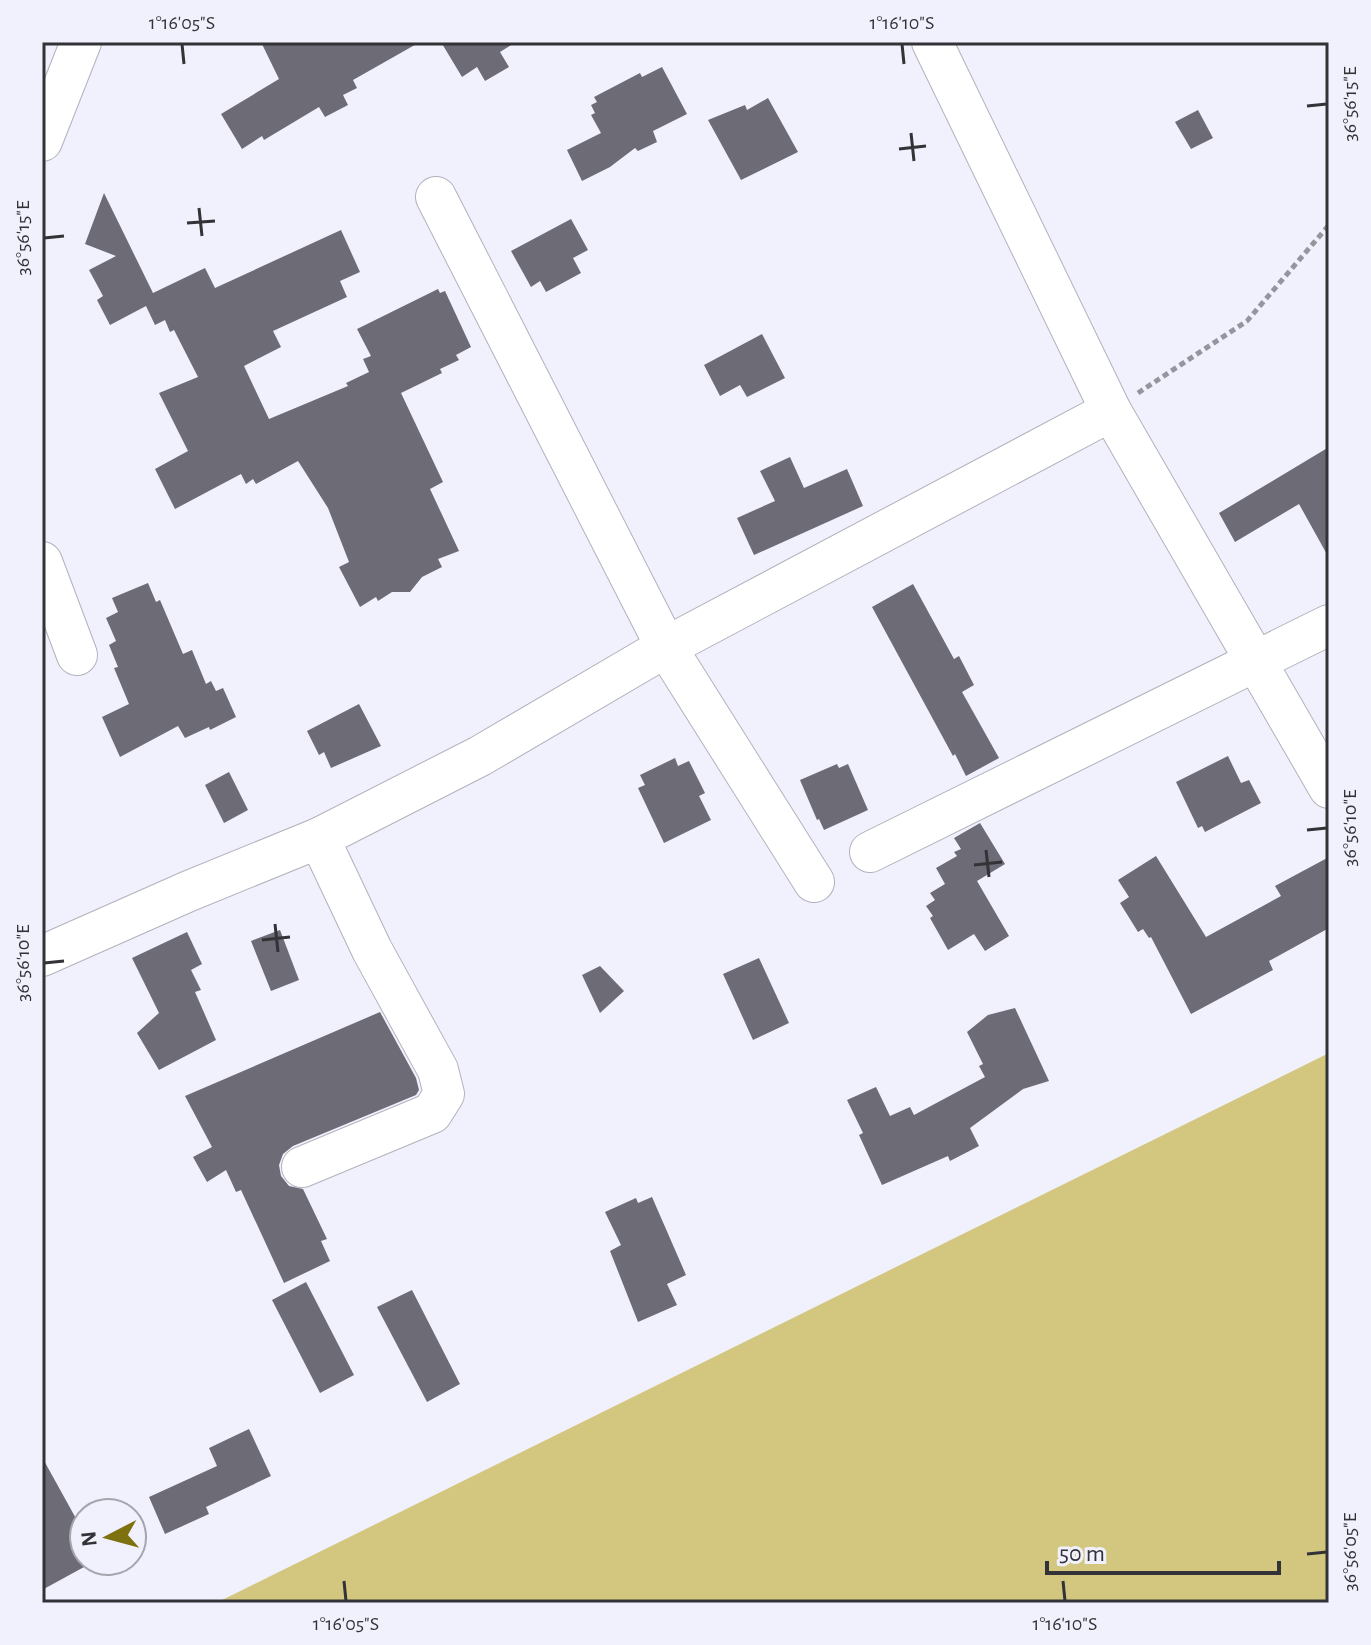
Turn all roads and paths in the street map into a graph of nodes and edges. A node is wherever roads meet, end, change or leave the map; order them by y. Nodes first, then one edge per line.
1 (81, 42) edge
2 (932, 42) edge
3 (44, 127) edge
4 (436, 197) dead end
5 (1329, 225) edge
6 (1111, 411) junction
7 (42, 562) edge
8 (1329, 625) edge
9 (666, 647) junction
10 (77, 655) dead end
11 (1256, 660) junction
12 (1329, 788) edge
13 (319, 838) junction
14 (870, 852) dead end
15 (814, 882) dead end
16 (42, 956) edge
17 (302, 1167) dead end

1 - 3 street
2 - 6 street
4 - 9 street
5 - 6 path
6 - 9 street
6 - 11 street
7 - 10 street
8 - 11 street
9 - 13 street
9 - 15 street
11 - 12 street
11 - 14 street
13 - 16 street
13 - 17 street

